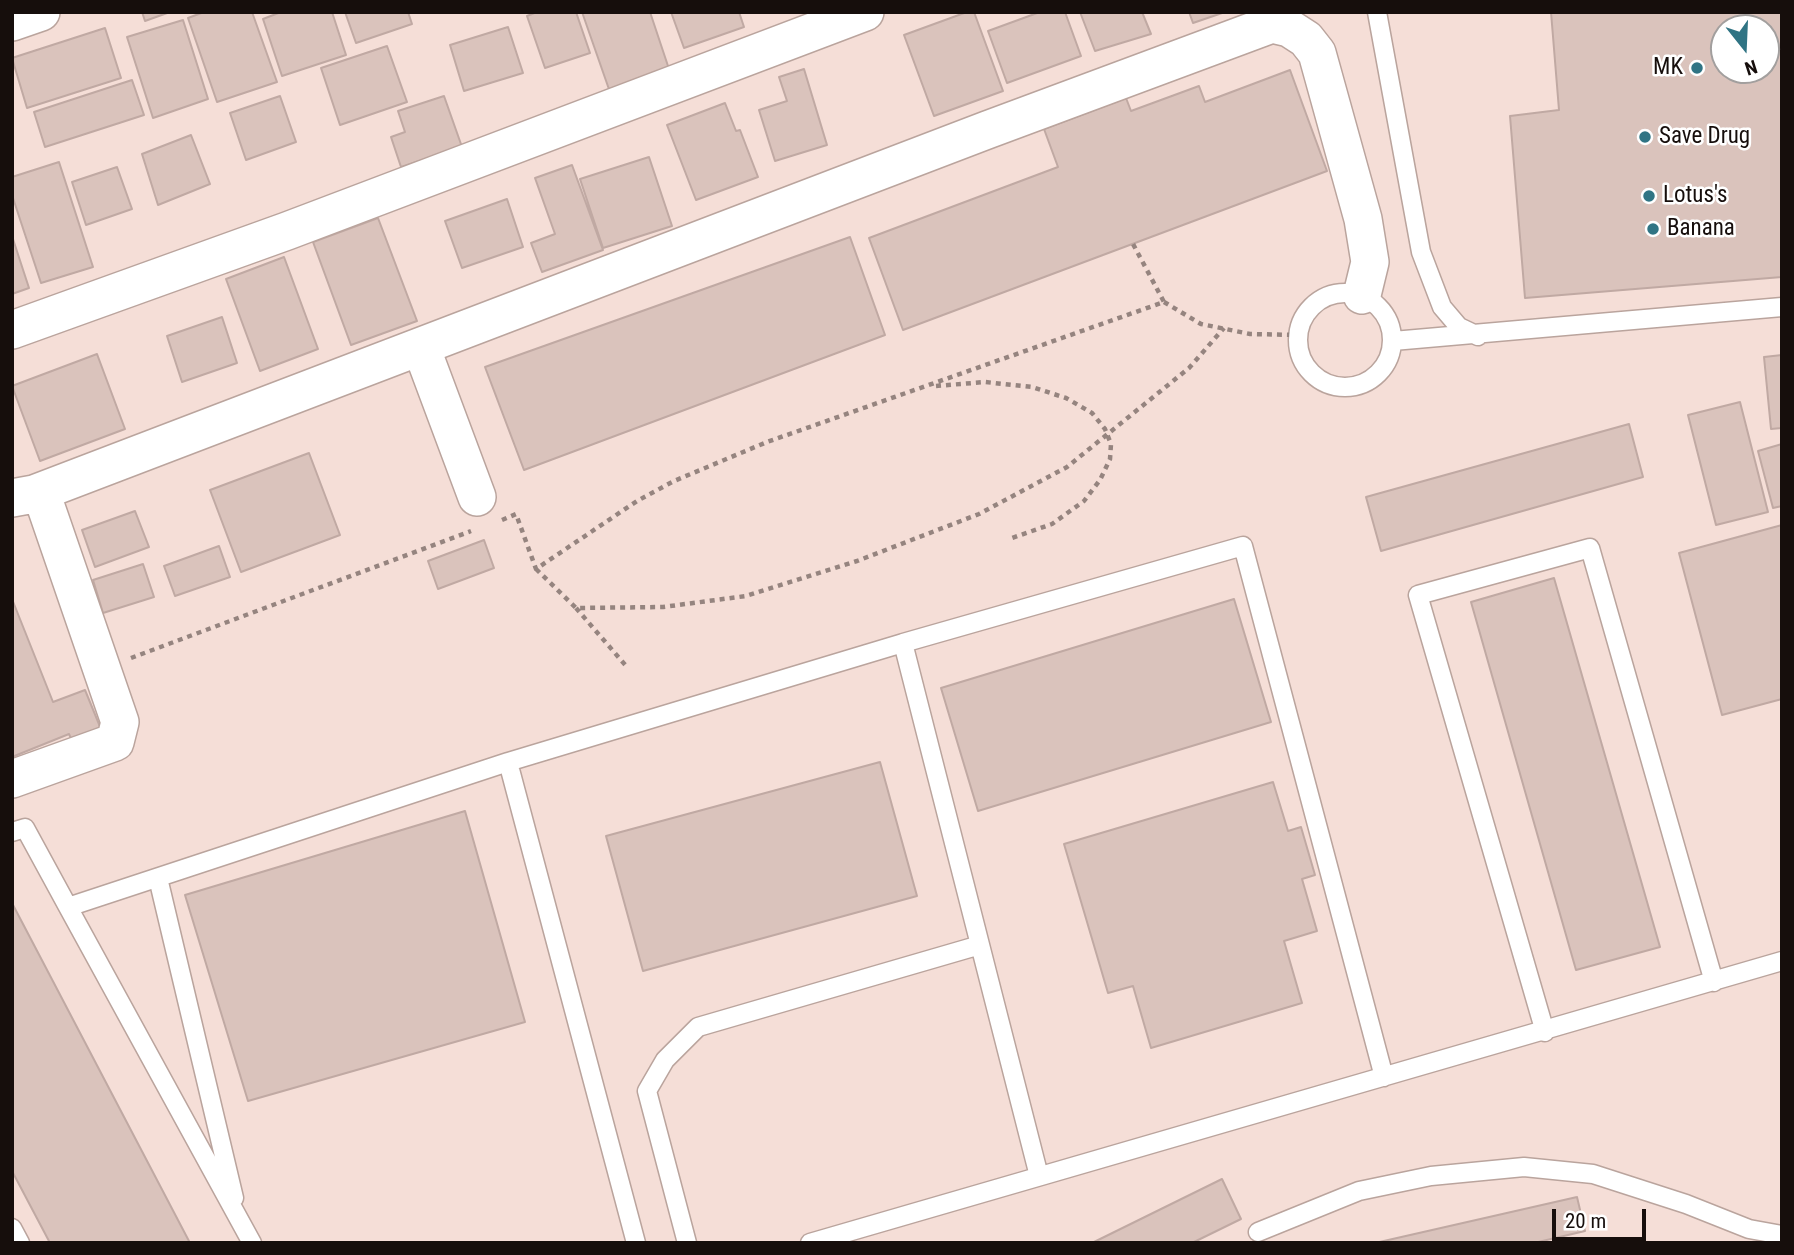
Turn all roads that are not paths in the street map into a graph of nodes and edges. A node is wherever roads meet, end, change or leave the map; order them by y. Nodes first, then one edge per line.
1 (41, 12) edge
2 (865, 12) edge
3 (1377, 12) edge
4 (12, 22) edge
5 (1362, 295) junction
6 (1782, 307) edge
7 (12, 330) edge
8 (1478, 336) junction
9 (1393, 341) junction
10 (422, 347) junction
11 (23, 496) edge
12 (481, 517) road end
13 (903, 643) junction
14 (508, 762) junction
15 (12, 779) edge
16 (12, 832) edge
17 (158, 878) junction
18 (68, 907) junction
19 (980, 945) junction
20 (1782, 961) edge
21 (1714, 982) junction
22 (1545, 1032) junction
23 (1384, 1077) junction
24 (1039, 1176) junction
25 (239, 1220) junction
26 (12, 1228) edge
27 (1258, 1233) dead end
28 (1782, 1235) edge
29 (20, 1243) edge
30 (252, 1243) edge
31 (636, 1243) edge
32 (687, 1243) edge
33 (810, 1243) edge

1 - 4 street
2 - 7 street
3 - 8 lane
5 - 9 lane
5 - 9 lane
5 - 10 street
6 - 8 lane
8 - 9 lane
10 - 11 street
10 - 12 street
11 - 15 street
13 - 14 lane
13 - 19 lane
13 - 23 lane
14 - 17 lane
14 - 31 lane
16 - 18 lane
17 - 18 lane
17 - 25 lane
18 - 25 lane
19 - 24 lane
19 - 32 lane
20 - 21 lane
21 - 22 lane
21 - 22 lane
22 - 23 lane
23 - 24 lane
24 - 33 lane
25 - 30 lane
26 - 29 lane
27 - 28 lane

